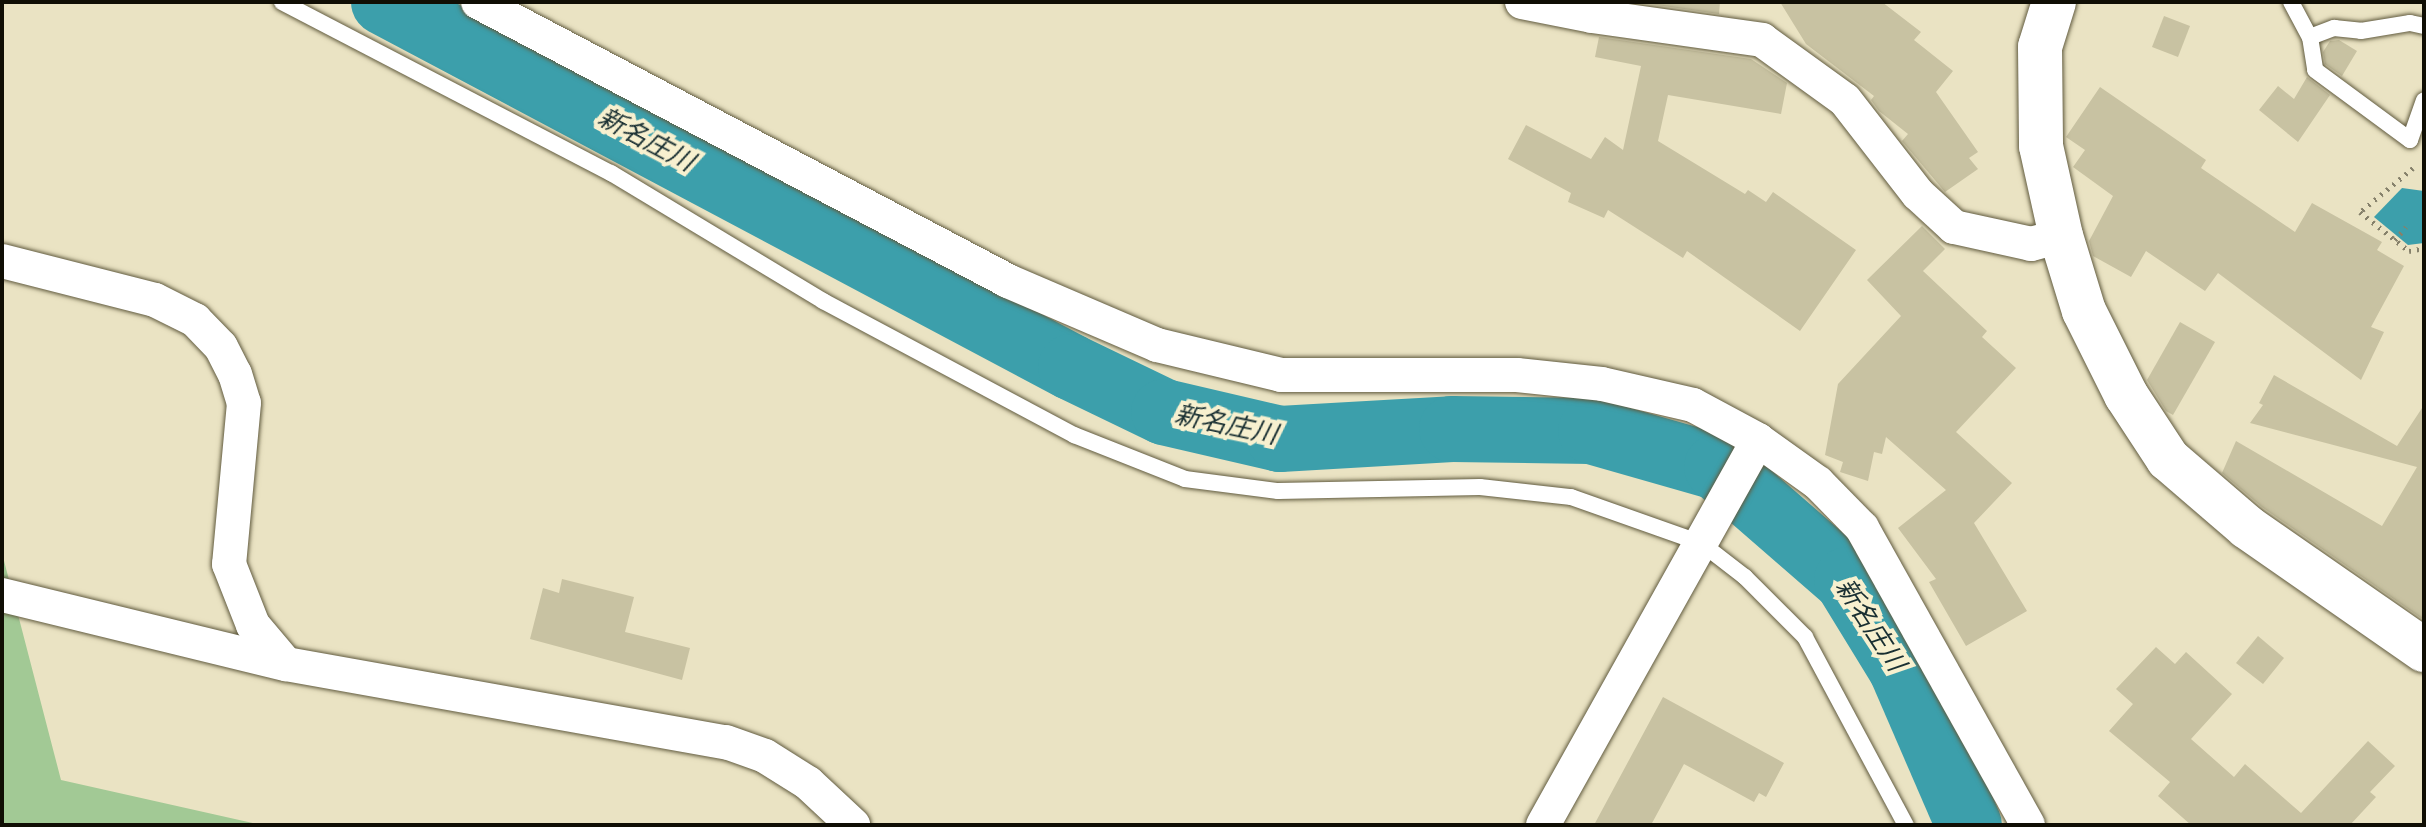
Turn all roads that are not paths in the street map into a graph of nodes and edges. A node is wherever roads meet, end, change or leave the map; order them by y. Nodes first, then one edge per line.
1 (282, 2) edge
2 (478, 2) edge
3 (1522, 2) edge
4 (2054, 2) edge
5 (2291, 2) edge
6 (2424, 26) edge
7 (2310, 37) junction
8 (2424, 100) edge
9 (2061, 236) junction
10 (2, 261) edge
11 (1755, 445) junction
12 (1702, 542) junction
13 (2, 595) edge
14 (2424, 650) edge
15 (286, 664) junction
16 (853, 825) edge
17 (1543, 825) edge
18 (1906, 825) edge
19 (2028, 825) edge

1 - 12 lane
2 - 11 street
3 - 9 street
4 - 9 street
5 - 7 lane
6 - 7 lane
7 - 8 lane
9 - 14 street
10 - 15 street
11 - 12 street
11 - 19 street
12 - 17 street
12 - 18 lane
13 - 15 street
15 - 16 street

